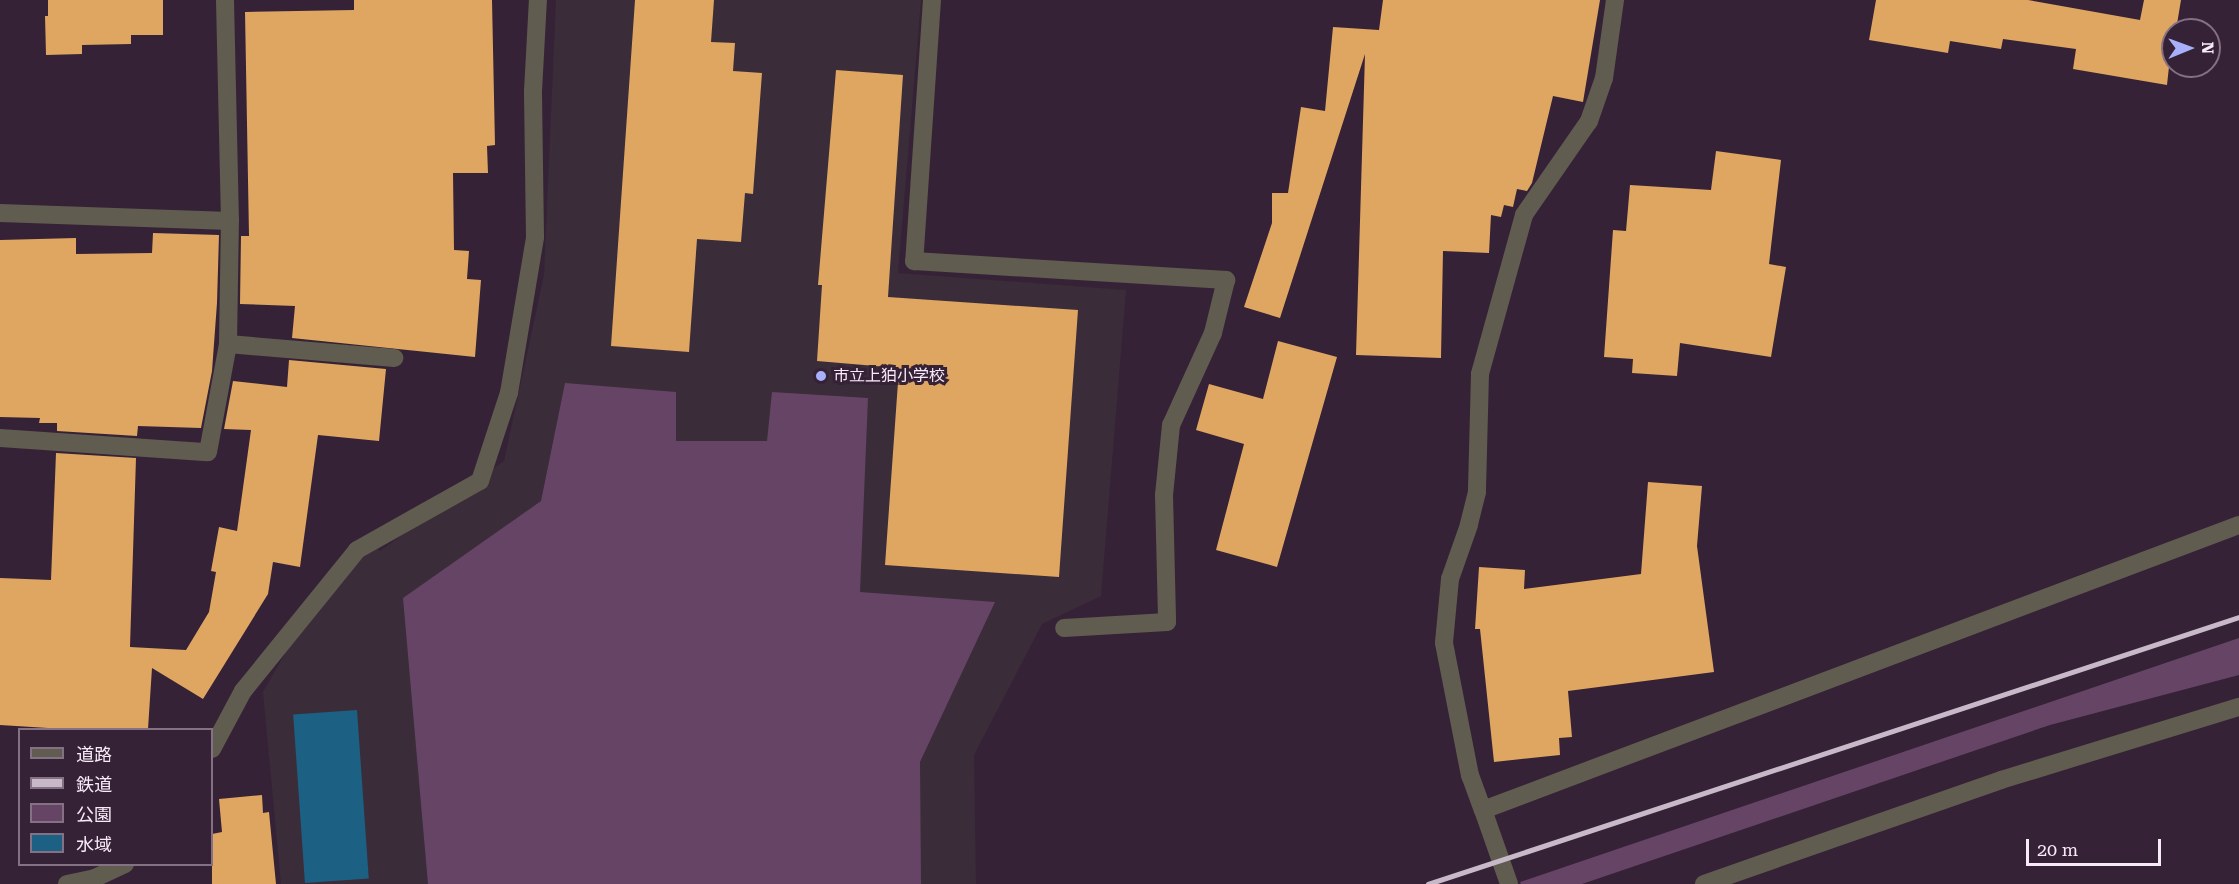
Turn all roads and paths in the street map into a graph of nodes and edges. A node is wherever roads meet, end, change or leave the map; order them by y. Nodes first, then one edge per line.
1 (225, 0) edge
2 (538, 0) edge
3 (932, 0) edge
4 (1615, 0) edge
5 (0, 213) edge
6 (230, 221) junction
7 (228, 344) junction
8 (394, 358) dead end
9 (0, 438) edge
10 (2239, 525) edge
11 (1064, 628) dead end
12 (2239, 707) edge
13 (213, 747) edge
14 (1483, 810) junction
15 (121, 866) edge
16 (67, 884) edge
17 (1509, 884) edge
18 (1704, 884) edge

1 - 6 street
2 - 13 street
3 - 11 street
4 - 14 street
5 - 6 street
6 - 7 street
7 - 8 street
7 - 9 street
10 - 14 street
12 - 18 street
14 - 17 street
15 - 16 street

